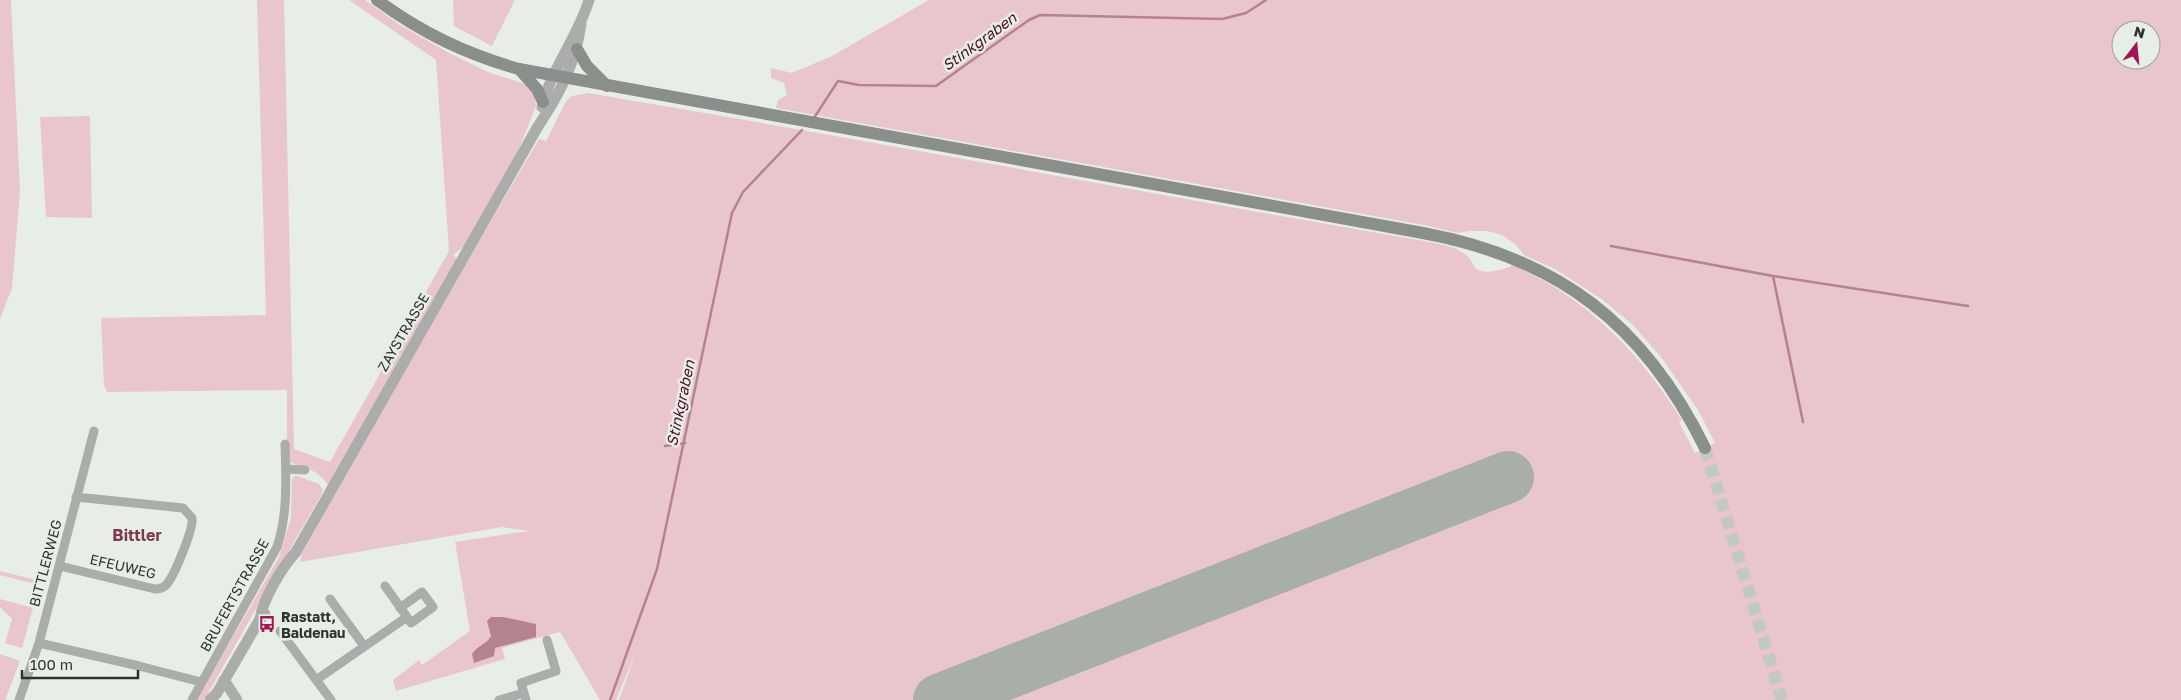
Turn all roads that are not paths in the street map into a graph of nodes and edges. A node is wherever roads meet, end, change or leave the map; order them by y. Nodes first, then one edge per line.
1 (377, 0) edge
2 (589, 0) edge
3 (581, 24) junction
4 (577, 49) junction
5 (519, 69) junction
6 (560, 78) junction
7 (608, 86) junction
8 (543, 102) junction
9 (537, 128) junction
10 (94, 431) dead end
11 (286, 444) dead end
12 (1704, 448) tunnel mouth
13 (286, 469) junction
14 (305, 470) dead end
15 (76, 497) junction
16 (60, 566) junction
17 (385, 586) dead end
18 (330, 599) dead end
19 (400, 608) junction
20 (407, 617) junction
21 (280, 631) dead end
22 (547, 640) dead end
23 (39, 643) junction
24 (364, 646) junction
25 (224, 680) junction
26 (316, 680) junction
27 (201, 682) junction
28 (525, 696) edge
29 (216, 698) edge
30 (19, 700) edge
31 (192, 700) edge
32 (237, 700) edge
33 (330, 700) edge
34 (499, 700) edge

1 - 5 main road
2 - 3 street
3 - 4 street
3 - 6 street
4 - 6 street
4 - 7 main road
5 - 6 main road
5 - 8 main road
6 - 7 main road
6 - 8 street, ZAYSTRASSE
6 - 9 street, ZAYSTRASSE
7 - 12 main road
8 - 9 street, ZAYSTRASSE
9 - 25 street, ZAYSTRASSE
10 - 15 street, BITTLERWEG
11 - 13 street, BRUFERTSTRASSE
13 - 14 street
13 - 27 street, BRUFERTSTRASSE
15 - 16 street, BITTLERWEG
15 - 16 street, EFEUWEG
16 - 23 street, BITTLERWEG
17 - 19 street
18 - 24 street
19 - 20 street
19 - 20 street
20 - 24 street
21 - 26 street
22 - 28 street
23 - 27 street
23 - 30 street, BITTLERWEG
24 - 26 street
25 - 29 street, ZAYSTRASSE
25 - 32 street
26 - 33 street
27 - 31 street, BRUFERTSTRASSE
28 - 34 street

